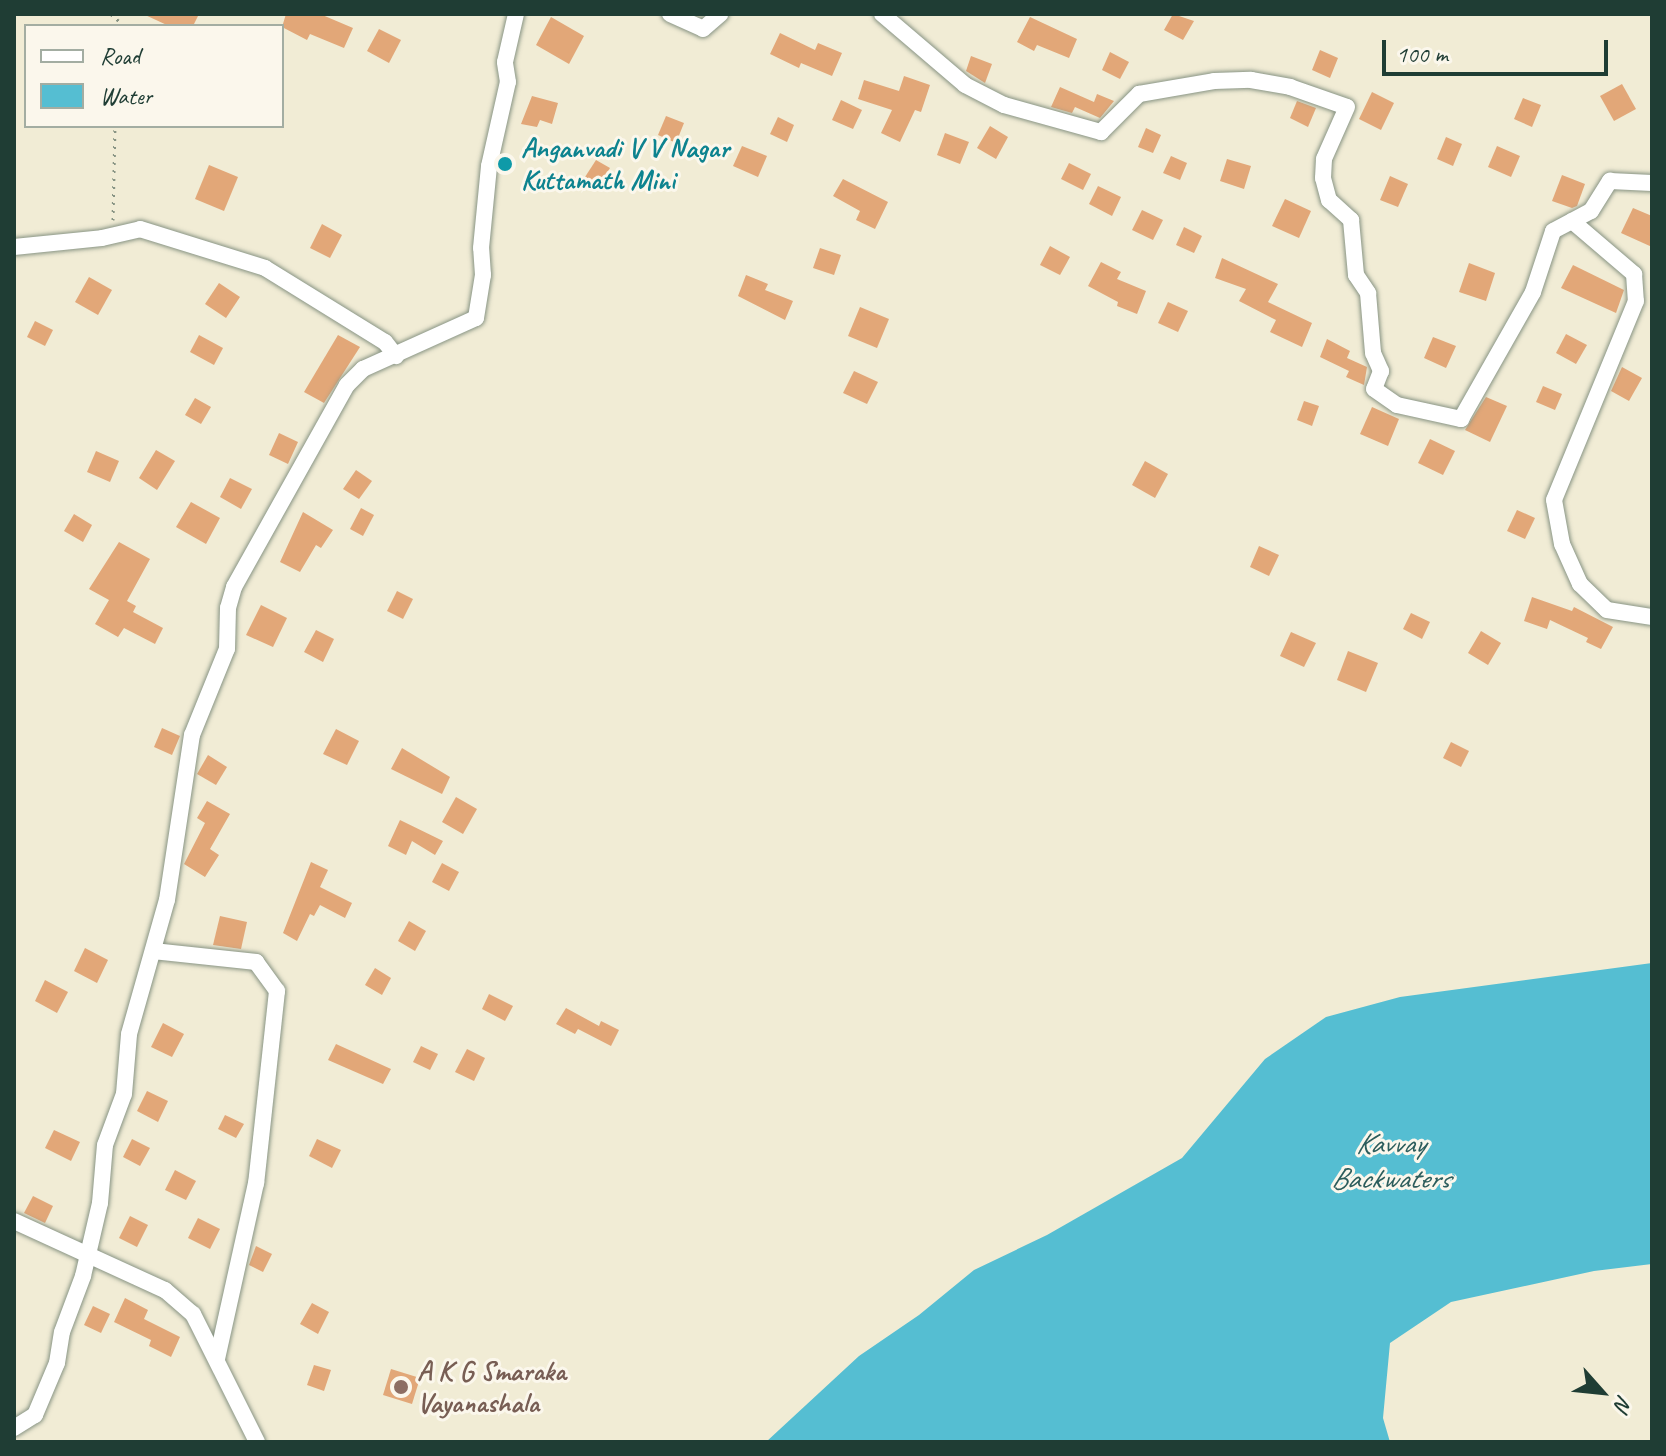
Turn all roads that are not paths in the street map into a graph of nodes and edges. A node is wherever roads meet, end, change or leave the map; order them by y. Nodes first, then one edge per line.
1 (516, 14) edge
2 (670, 14) edge
3 (720, 14) edge
4 (882, 14) edge
5 (1652, 183) edge
6 (1572, 221) junction
7 (14, 247) edge
8 (396, 356) junction
9 (1652, 617) edge
10 (153, 951) junction
11 (14, 1221) edge
12 (88, 1255) junction
13 (217, 1359) junction
14 (14, 1428) edge
15 (257, 1442) edge

1 - 8 street
2 - 3 street
4 - 6 street
5 - 6 street
6 - 9 street
7 - 8 street
8 - 10 street
10 - 12 street
10 - 13 street
11 - 12 street
12 - 13 street
12 - 14 street
13 - 15 street

